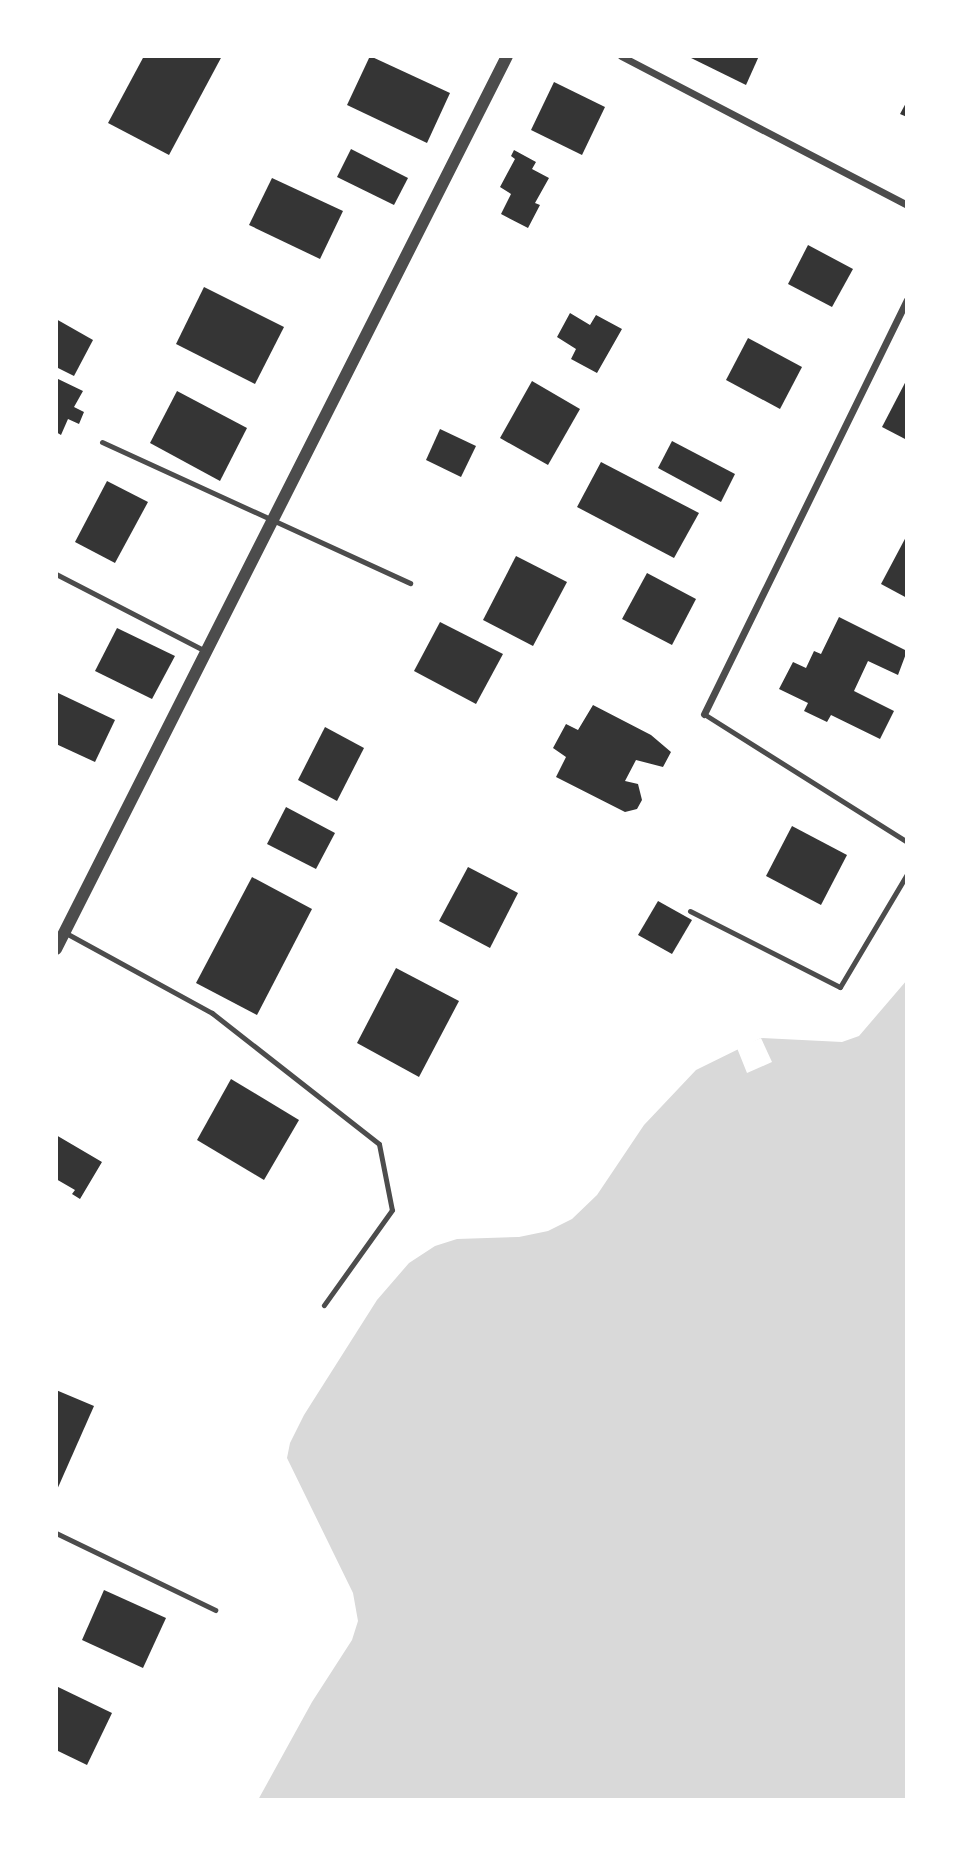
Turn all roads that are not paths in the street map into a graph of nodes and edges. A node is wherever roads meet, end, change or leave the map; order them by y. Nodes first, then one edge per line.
1 (507, 56) edge
2 (621, 56) edge
3 (907, 205) edge
4 (907, 300) edge
5 (102, 442) dead end
6 (271, 522) junction
7 (56, 574) edge
8 (410, 583) dead end
9 (206, 652) junction
10 (704, 714) joint
11 (907, 842) edge
12 (907, 874) edge
13 (690, 911) dead end
14 (64, 932) junction
15 (56, 949) edge
16 (324, 1305) dead end
17 (56, 1533) edge
18 (215, 1610) dead end

1 - 6 street
2 - 3 street
4 - 10 street
5 - 6 lane
6 - 8 lane
6 - 9 street
7 - 9 lane
9 - 14 street
10 - 11 lane
12 - 13 lane
14 - 15 street
14 - 16 lane
17 - 18 lane

